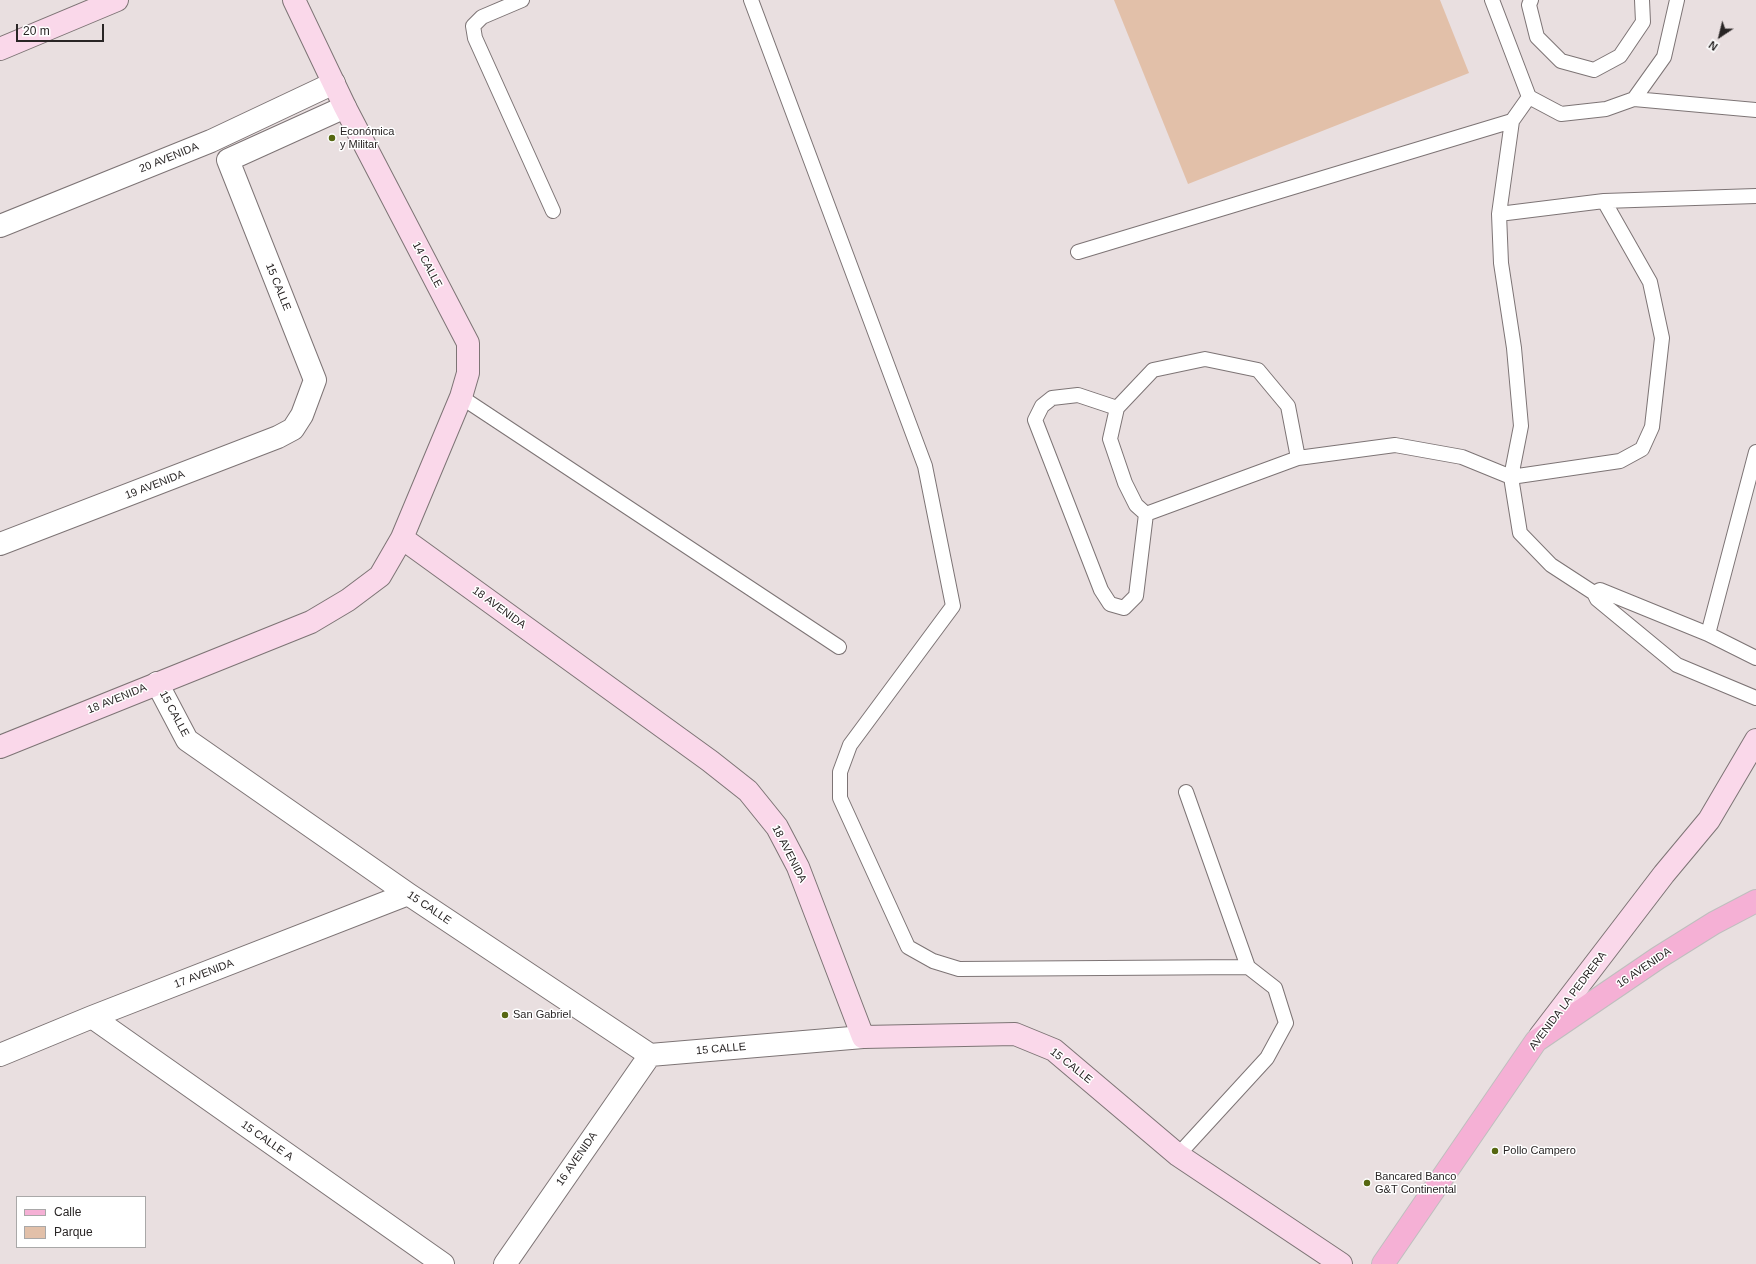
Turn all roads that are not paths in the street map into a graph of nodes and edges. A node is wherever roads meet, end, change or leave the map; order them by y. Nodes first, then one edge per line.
1 (117, 0) edge
2 (294, 0) edge
3 (522, 0) edge
4 (751, 0) edge
5 (1492, 0) edge
6 (1531, 0) edge
7 (1642, 0) edge
8 (1676, 0) edge
9 (0, 49) edge
10 (334, 83) junction
11 (1529, 97) junction
12 (1634, 99) junction
13 (345, 107) junction
14 (1756, 110) edge
15 (1512, 122) junction
16 (1756, 196) edge
17 (1604, 201) junction
18 (553, 211) dead end
19 (1499, 214) junction
20 (0, 226) edge
21 (1078, 252) dead end
22 (461, 397) junction
23 (1117, 408) junction
24 (302, 415) joint
25 (1756, 452) edge
26 (1298, 458) junction
27 (1511, 477) junction
28 (1146, 514) junction
29 (402, 538) junction
30 (0, 544) edge
31 (1594, 593) junction
32 (1708, 634) junction
33 (839, 647) dead end
34 (1756, 658) edge
35 (158, 683) junction
36 (1756, 698) edge
37 (1756, 740) edge
38 (0, 747) edge
39 (1186, 792) dead end
40 (408, 894) junction
41 (1756, 901) edge
42 (1248, 967) junction
43 (92, 1017) junction
44 (864, 1037) junction
45 (1536, 1041) junction
46 (0, 1055) edge
47 (650, 1055) junction
48 (1178, 1155) junction
49 (1329, 1261) edge
50 (443, 1264) edge
51 (505, 1264) edge
52 (1383, 1264) edge

1 - 9 street
2 - 10 street, 14 CALLE
3 - 18 lane
4 - 42 lane
5 - 11 lane
6 - 7 lane
8 - 12 lane
10 - 13 street, 14 CALLE
10 - 20 street, 20 AVENIDA
11 - 12 lane
11 - 15 lane
12 - 14 lane
13 - 22 street, 14 CALLE
13 - 24 street, 15 CALLE
15 - 19 lane
15 - 21 lane
16 - 17 lane
17 - 19 lane
17 - 27 lane
19 - 27 lane
22 - 29 street, 14 CALLE
22 - 33 lane
23 - 26 lane
23 - 28 lane
23 - 28 lane
24 - 30 street, 19 AVENIDA
25 - 32 lane
26 - 27 lane
26 - 28 lane
27 - 31 lane
29 - 35 street, 18 AVENIDA
29 - 44 street, 18 AVENIDA
31 - 32 lane
31 - 36 lane
32 - 34 lane
35 - 38 street, 18 AVENIDA
35 - 40 street, 15 CALLE
37 - 45 street, AVENIDA LA PEDRERA
39 - 42 lane
40 - 43 street, 17 AVENIDA
40 - 47 street, 15 CALLE
41 - 45 main road, 16 AVENIDA
42 - 48 lane
43 - 46 street, 17 AVENIDA
43 - 50 street, 15 CALLE A
44 - 47 street, 15 CALLE
44 - 48 street, 15 CALLE
45 - 52 main road, AVENIDA LA PEDRERA
47 - 51 street, 16 AVENIDA
48 - 49 street, 15 CALLE

